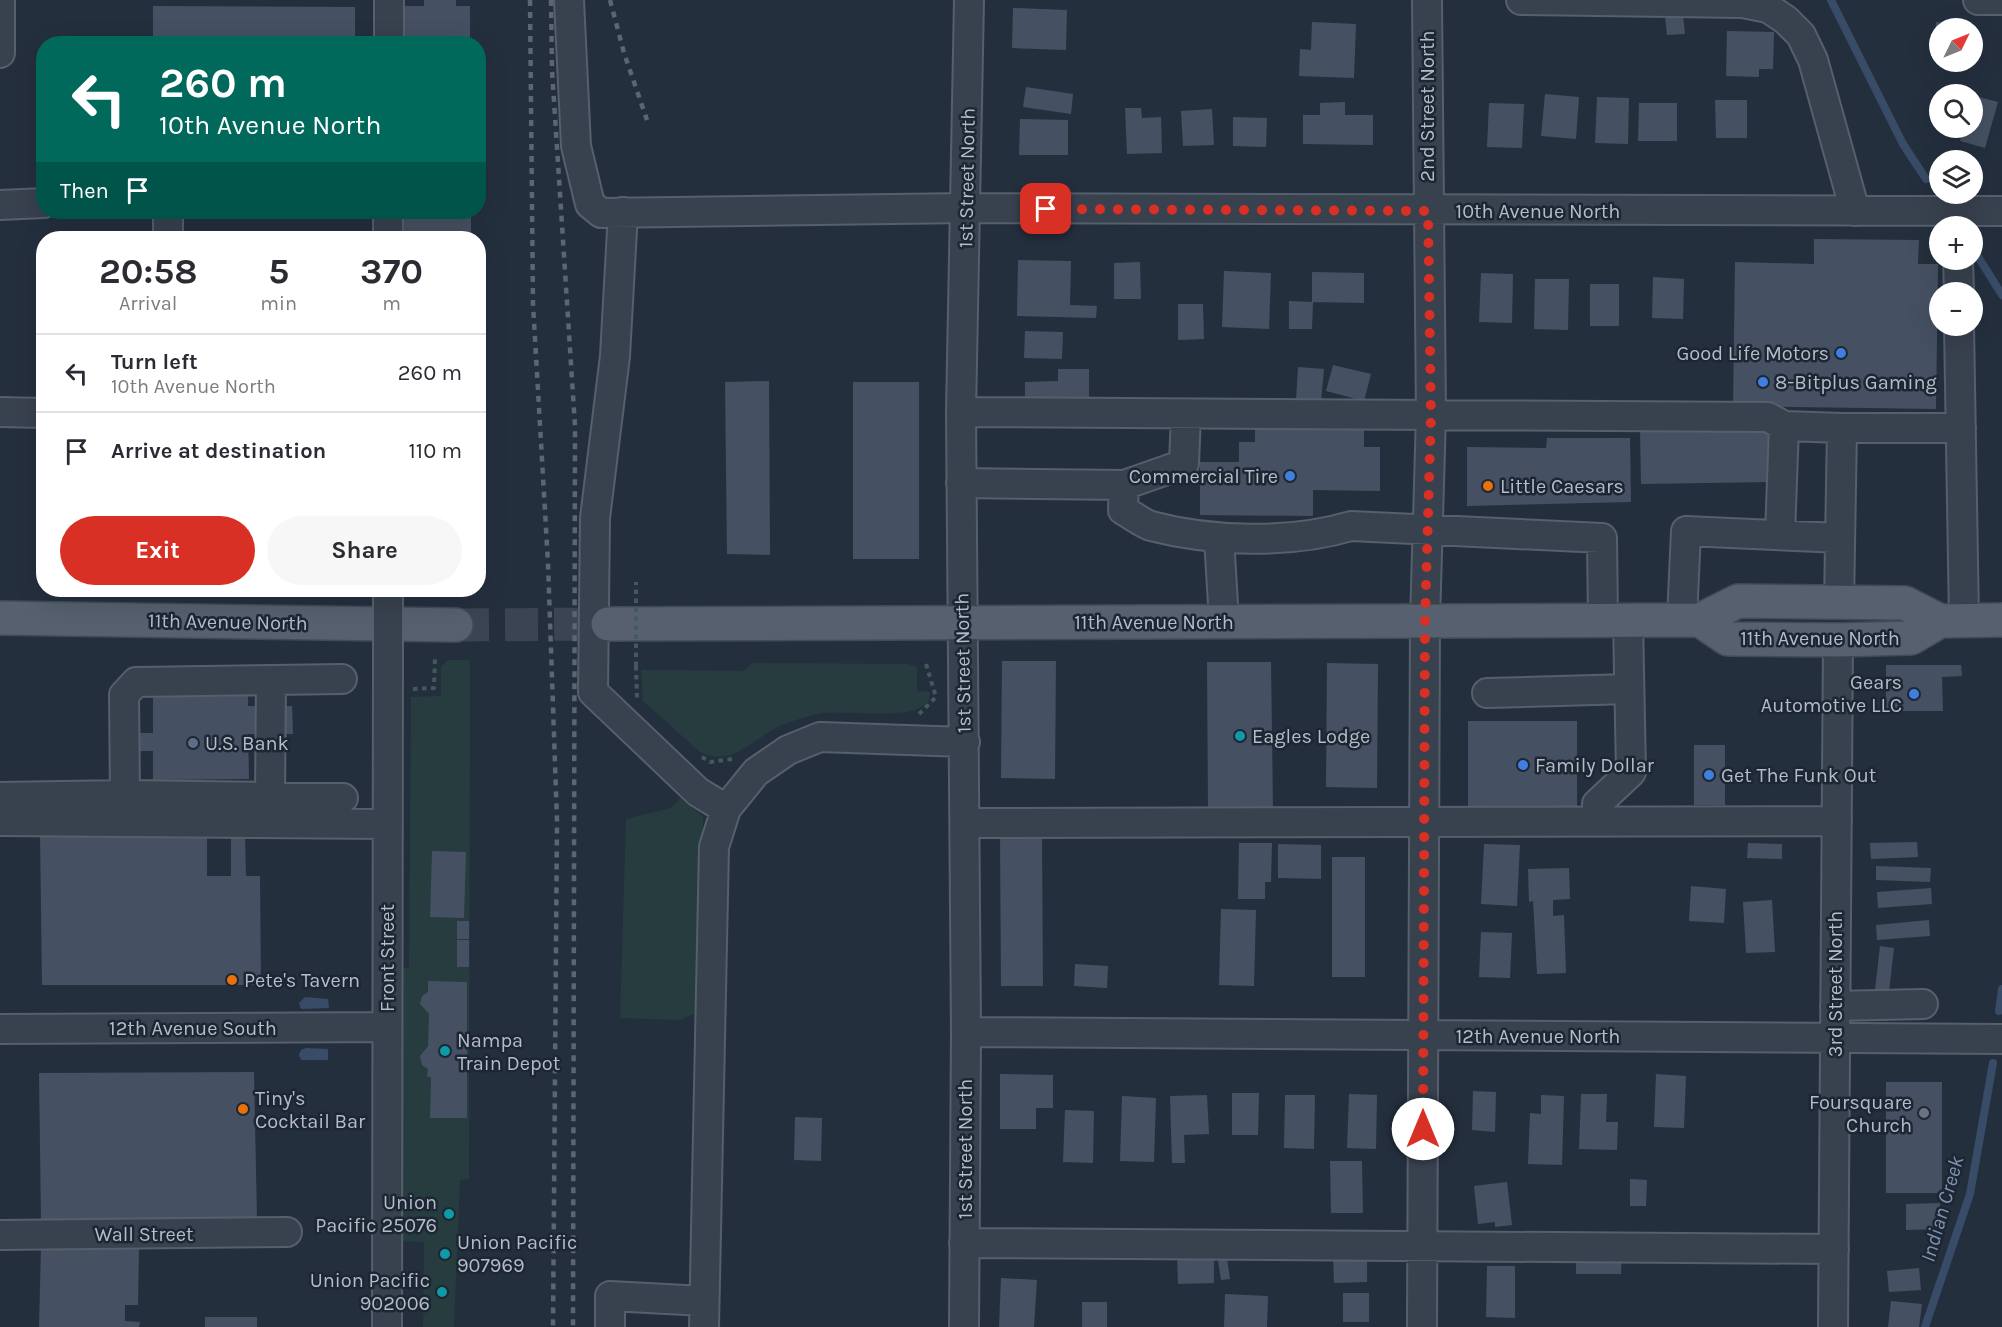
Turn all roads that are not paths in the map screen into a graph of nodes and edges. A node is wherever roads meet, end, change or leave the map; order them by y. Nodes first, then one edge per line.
1 (0, 0) edge
2 (389, 0) edge
3 (569, 0) edge
4 (969, 0) edge
5 (1427, 0) edge
6 (1521, 0) edge
7 (1978, 0) edge
8 (2002, 0) edge
9 (389, 36) edge
10 (0, 52) edge
11 (36, 203) edge
12 (0, 205) edge
13 (967, 208) junction
14 (1428, 211) junction
15 (1855, 211) junction
16 (2002, 211) edge
17 (623, 212) junction
18 (1974, 216) edge
19 (1929, 217) edge
20 (1959, 336) edge
21 (0, 412) edge
22 (36, 412) edge
23 (962, 412) junction
24 (1186, 414) junction
25 (1431, 415) junction
26 (1784, 426) junction
27 (1842, 428) junction
28 (1960, 428) junction
29 (962, 483) junction
30 (1124, 485) junction
31 (1428, 531) junction
32 (1780, 535) junction
33 (1220, 538) junction
34 (1840, 538) junction
35 (388, 597) edge
36 (1839, 604) junction
37 (0, 618) edge
38 (1615, 620) junction
39 (1691, 620) junction
40 (1952, 620) junction
41 (2002, 620) edge
42 (1224, 621) junction
43 (1425, 621) junction
44 (961, 622) junction
45 (608, 624) tunnel mouth
46 (456, 625) tunnel mouth
47 (1838, 640) junction
48 (342, 679) dead end
49 (271, 680) junction
50 (1629, 689) junction
51 (1487, 693) dead end
52 (965, 742) junction
53 (125, 795) junction
54 (0, 797) edge
55 (270, 797) junction
56 (343, 798) dead end
57 (726, 809) junction
58 (0, 821) edge
59 (1597, 821) junction
60 (1836, 821) junction
61 (1424, 822) junction
62 (965, 823) junction
63 (387, 824) junction
64 (1923, 1004) dead end
65 (1835, 1006) junction
66 (387, 1027) junction
67 (0, 1029) edge
68 (966, 1032) junction
69 (1423, 1035) junction
70 (1835, 1038) junction
71 (2002, 1039) edge
72 (287, 1232) dead end
73 (0, 1235) edge
74 (964, 1243) junction
75 (1422, 1246) junction
76 (1834, 1249) junction
77 (704, 1314) edge
78 (387, 1327) edge
79 (610, 1327) edge
80 (964, 1327) edge
81 (1422, 1327) edge
82 (1833, 1327) edge

1 - 10 street
2 - 9 street
3 - 17 street, 10th Avenue North
4 - 13 street, 1st Street North
5 - 14 street, 2nd Street North
6 - 15 street
7 - 8 street
11 - 12 street
13 - 14 street, 10th Avenue North
13 - 17 street, 10th Avenue North
13 - 23 street, 1st Street North
14 - 15 street, 10th Avenue North
14 - 25 street, 2nd Street North
15 - 19 street, 10th Avenue North
16 - 18 street, 10th Avenue North
17 - 57 street
20 - 28 street
21 - 22 street
23 - 24 street
23 - 29 street, 1st Street North
24 - 25 street
24 - 30 street
25 - 26 street
25 - 31 street, 2nd Street North
26 - 27 street
26 - 32 street
27 - 28 street
27 - 34 street
28 - 40 street
29 - 30 street
29 - 44 street, 1st Street North
30 - 33 street
31 - 33 street
31 - 38 street
31 - 43 street, 2nd Street North
32 - 34 street
32 - 39 street
33 - 42 street
34 - 36 street
35 - 63 street, Front Street, bridge
36 - 39 main road, 11th Avenue North
36 - 40 main road, 11th Avenue North
37 - 46 main road, 11th Avenue North
38 - 39 main road, 11th Avenue North
38 - 43 main road, 11th Avenue North
38 - 50 street
39 - 47 main road, 11th Avenue North
40 - 41 main road, 11th Avenue North
40 - 47 main road, 11th Avenue North
42 - 43 main road, 11th Avenue North
42 - 44 main road, 11th Avenue North
43 - 61 street, 2nd Street North
44 - 45 main road, 11th Avenue North
44 - 52 street, 1st Street North
47 - 60 street, 3rd Street North
48 - 49 street
49 - 53 street
49 - 55 street
50 - 51 street
50 - 59 street
52 - 57 street
52 - 62 street, 1st Street North
53 - 54 street
53 - 55 street
55 - 56 street
57 - 77 street
58 - 63 street
59 - 60 street
59 - 61 street
60 - 65 street, 3rd Street North
61 - 62 street
61 - 69 street, 2nd Street North
62 - 68 street, 1st Street North
63 - 66 street, Front Street
64 - 65 street
65 - 70 street, 3rd Street North
66 - 67 street, 12th Avenue South
66 - 78 street, Front Street
68 - 69 street, 12th Avenue North
68 - 74 street, 1st Street North
69 - 70 street, 12th Avenue North
69 - 75 street, 2nd Street North
70 - 71 street, 12th Avenue North
70 - 76 street, 3rd Street North
72 - 73 street, Wall Street
74 - 75 street
74 - 80 street, 1st Street North
75 - 76 street
75 - 81 street, 2nd Street North
76 - 82 street, 3rd Street North
77 - 79 street

